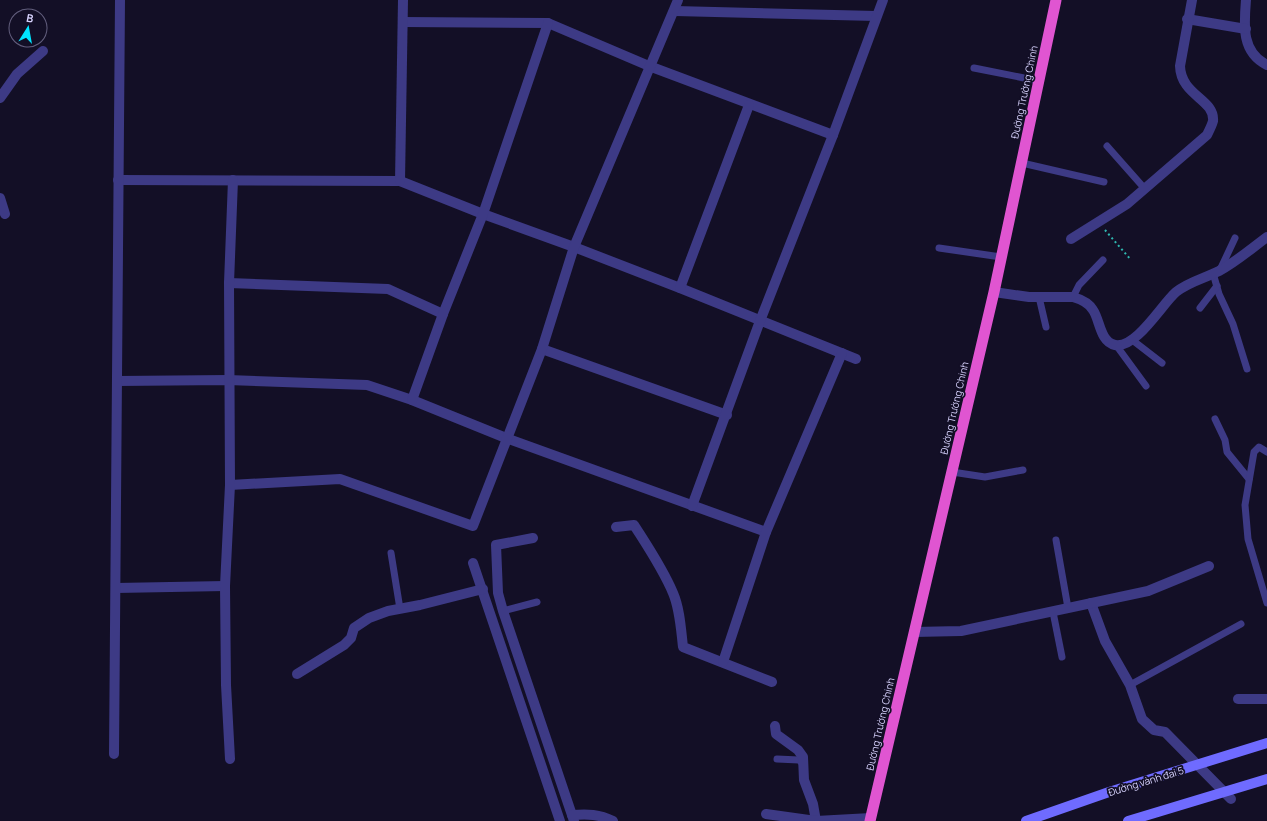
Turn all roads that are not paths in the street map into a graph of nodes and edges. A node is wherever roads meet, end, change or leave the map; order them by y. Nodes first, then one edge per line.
1 (120, 0) edge
2 (403, 0) edge
3 (678, 0) edge
4 (883, 0) edge
5 (1056, 0) edge
6 (1192, 0) edge
7 (1246, 0) edge
8 (675, 11) junction
9 (876, 16) junction
10 (1187, 19) junction
11 (403, 22) junction
12 (548, 23) junction
13 (1246, 29) junction
14 (43, 51) dead end
15 (1267, 65) edge
16 (649, 66) junction
17 (974, 68) dead end
18 (1039, 81) junction
19 (0, 98) edge
20 (749, 105) junction
21 (833, 135) junction
22 (1107, 146) dead end
23 (1022, 163) junction
24 (118, 180) junction
25 (233, 180) junction
26 (400, 181) junction
27 (1104, 182) dead end
28 (1145, 189) junction
29 (0, 198) edge
30 (5, 214) dead end
31 (482, 214) junction
32 (1267, 237) edge
33 (1235, 238) dead end
34 (1071, 239) dead end
35 (574, 247) junction
36 (939, 248) dead end
37 (1001, 257) junction
38 (1103, 260) dead end
39 (1217, 272) junction
40 (229, 283) junction
41 (1217, 286) junction
42 (680, 288) junction
43 (994, 292) junction
44 (1039, 297) junction
45 (1073, 297) junction
46 (1200, 308) dead end
47 (443, 314) junction
48 (760, 321) junction
49 (1046, 327) dead end
50 (1131, 339) junction
51 (1116, 345) junction
52 (542, 349) junction
53 (842, 353) junction
54 (856, 359) dead end
55 (1162, 363) dead end
56 (1247, 369) dead end
57 (228, 380) junction
58 (117, 381) junction
59 (1146, 386) dead end
60 (412, 400) junction
61 (727, 415) junction
62 (1215, 419) dead end
63 (506, 438) junction
64 (1267, 452) edge
65 (1023, 470) dead end
66 (952, 472) junction
67 (1249, 479) junction
68 (230, 485) junction
69 (692, 506) junction
70 (616, 527) dead end
71 (766, 532) junction
72 (533, 538) dead end
73 (1056, 540) dead end
74 (391, 553) dead end
75 (473, 563) dead end
76 (1209, 566) dead end
77 (225, 586) junction
78 (116, 588) junction
79 (483, 589) junction
80 (537, 602) dead end
81 (1091, 603) junction
82 (1267, 603) edge
83 (1068, 608) junction
84 (400, 609) junction
85 (503, 610) junction
86 (1053, 612) junction
87 (1241, 624) dead end
88 (914, 632) junction
89 (1062, 657) dead end
90 (723, 662) junction
91 (297, 674) dead end
92 (772, 682) dead end
93 (1130, 685) junction
94 (1238, 699) dead end
95 (1267, 700) edge
96 (775, 726) dead end
97 (1267, 743) edge
98 (114, 754) dead end
99 (230, 759) dead end
100 (777, 759) dead end
101 (804, 765) junction
102 (1267, 779) edge
103 (1232, 799) dead end
104 (766, 814) dead end
105 (573, 818) edge
106 (870, 820) edge
107 (560, 821) edge
108 (613, 821) edge
109 (816, 821) edge
110 (1026, 821) edge
111 (1128, 821) edge

1 - 24 street
2 - 11 street
3 - 8 street
4 - 9 street
5 - 18 highway, Đường Trường Chinh
6 - 10 street
7 - 13 street
8 - 9 street
8 - 16 street
9 - 21 street
10 - 13 street
10 - 28 street
11 - 12 street
11 - 26 street
12 - 16 street
12 - 31 street
13 - 15 street
14 - 19 street
16 - 20 street
16 - 35 street
17 - 18 lane
18 - 23 highway, Đường Trường Chinh
20 - 21 street
20 - 42 street
21 - 48 street
22 - 28 lane
23 - 27 lane
23 - 37 highway, Đường Trường Chinh
24 - 25 street
24 - 58 street
25 - 26 street
25 - 40 street
26 - 31 street
28 - 34 street
29 - 30 street
31 - 35 street
31 - 47 street
32 - 39 street
33 - 39 lane
35 - 42 street
35 - 52 street
36 - 37 lane
37 - 43 highway, Đường Trường Chinh
38 - 45 lane
39 - 41 lane
39 - 50 street
40 - 47 street
40 - 57 street
41 - 46 lane
41 - 56 lane
42 - 48 street
43 - 44 street
43 - 66 highway, Đường Trường Chinh
44 - 45 street
44 - 49 lane
45 - 51 street
47 - 60 street
48 - 53 street
48 - 61 street
50 - 51 street
50 - 55 lane
51 - 59 lane
52 - 61 street
52 - 63 street
53 - 54 street
53 - 71 street
57 - 58 street
57 - 60 street
57 - 68 street
58 - 78 street
60 - 63 street
61 - 69 street
62 - 67 lane
63 - 68 street
63 - 69 street
64 - 67 lane
65 - 66 lane
66 - 88 highway, Đường Trường Chinh
67 - 82 lane
68 - 77 street
69 - 71 street
70 - 90 street
71 - 90 street
72 - 85 street
73 - 83 lane
74 - 84 lane
75 - 79 street
76 - 81 street
77 - 78 street
77 - 99 street
78 - 98 street
79 - 84 street
79 - 107 street
80 - 85 lane
81 - 83 street
81 - 93 street
83 - 86 street
84 - 91 street
85 - 105 street
86 - 88 street
86 - 89 lane
87 - 93 lane
88 - 106 highway, Đường Trường Chinh
90 - 92 street
93 - 103 street
94 - 95 street
96 - 101 street
97 - 110 main road, Đường vành đai 5, bridge
100 - 101 lane
101 - 109 street
102 - 111 main road, bridge
104 - 109 street
105 - 108 street
106 - 109 street

